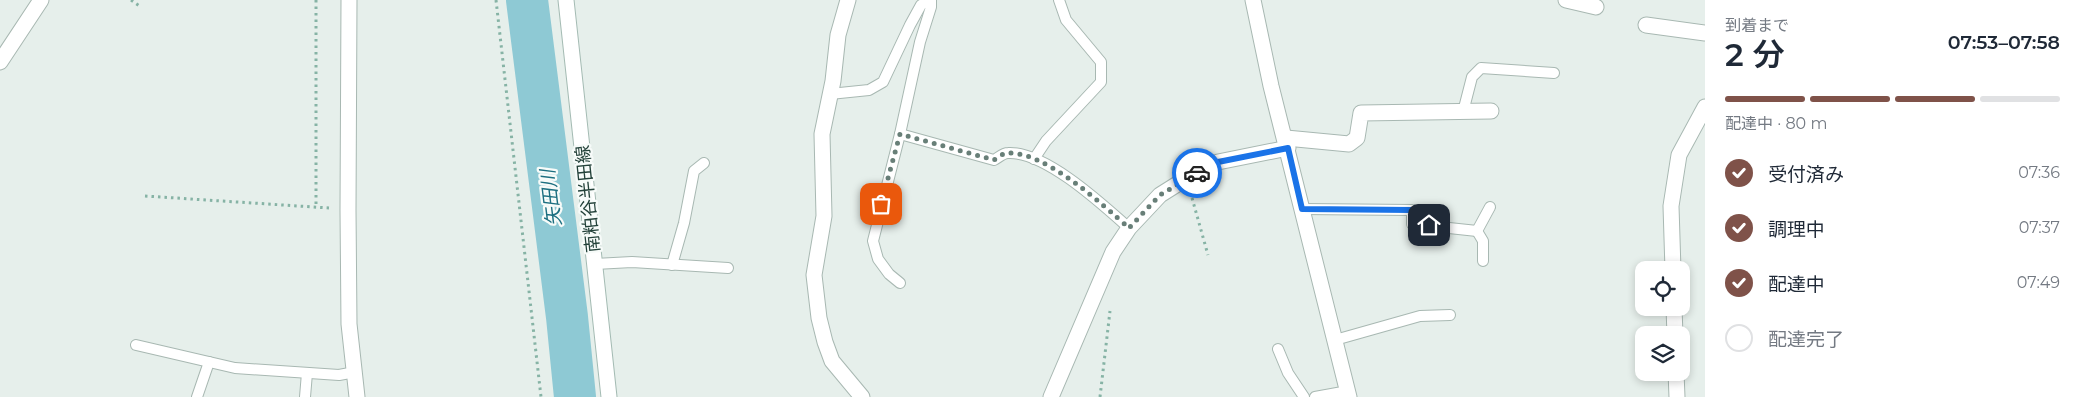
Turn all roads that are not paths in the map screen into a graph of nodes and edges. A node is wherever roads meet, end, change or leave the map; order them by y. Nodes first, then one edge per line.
1 (41, 0) edge
2 (349, 0) edge
3 (566, 0) edge
4 (848, 0) edge
5 (930, 0) edge
6 (1059, 0) edge
7 (1252, 0) edge
8 (1566, 0) edge
9 (1596, 7) dead end
10 (1646, 25) dead end
11 (1705, 33) edge
12 (0, 62) edge
13 (1554, 74) dead end
14 (830, 94) junction
15 (1705, 107) edge
16 (1491, 111) dead end
17 (1463, 112) junction
18 (900, 134) junction
19 (1287, 143) junction
20 (1034, 159) junction
21 (704, 163) dead end
22 (1490, 207) dead end
23 (1302, 209) junction
24 (1129, 228) junction
25 (1477, 231) junction
26 (1483, 261) dead end
27 (1673, 261) edge
28 (595, 264) junction
29 (672, 265) junction
30 (728, 268) dead end
31 (900, 283) dead end
32 (1450, 315) dead end
33 (1335, 340) junction
34 (136, 345) dead end
35 (1278, 349) dead end
36 (209, 362) junction
37 (354, 372) junction
38 (307, 373) junction
39 (1676, 381) edge
40 (1349, 394) edge
41 (197, 397) edge
42 (305, 397) edge
43 (357, 397) edge
44 (609, 397) edge
45 (862, 397) edge
46 (1051, 397) edge
47 (1304, 397) edge
48 (1315, 397) edge
49 (1677, 397) edge

1 - 12 street
2 - 37 street
3 - 28 street, 南粕谷半田線
4 - 14 street
5 - 14 lane
5 - 18 lane
6 - 20 lane
7 - 19 street
8 - 9 street
10 - 11 street
13 - 17 lane
14 - 45 street
15 - 27 street
16 - 17 street
17 - 19 street
18 - 20 lane
18 - 31 lane
19 - 23 street
19 - 24 street
20 - 24 lane
21 - 29 lane
22 - 25 lane
23 - 25 lane
23 - 33 street
24 - 46 street
25 - 26 lane
28 - 29 lane
28 - 44 street, 南粕谷半田線
29 - 30 lane
32 - 33 lane
33 - 40 street
34 - 36 lane
35 - 47 lane
36 - 38 lane
36 - 41 lane
37 - 38 lane
37 - 43 street
38 - 42 lane
39 - 49 street
40 - 48 lane

